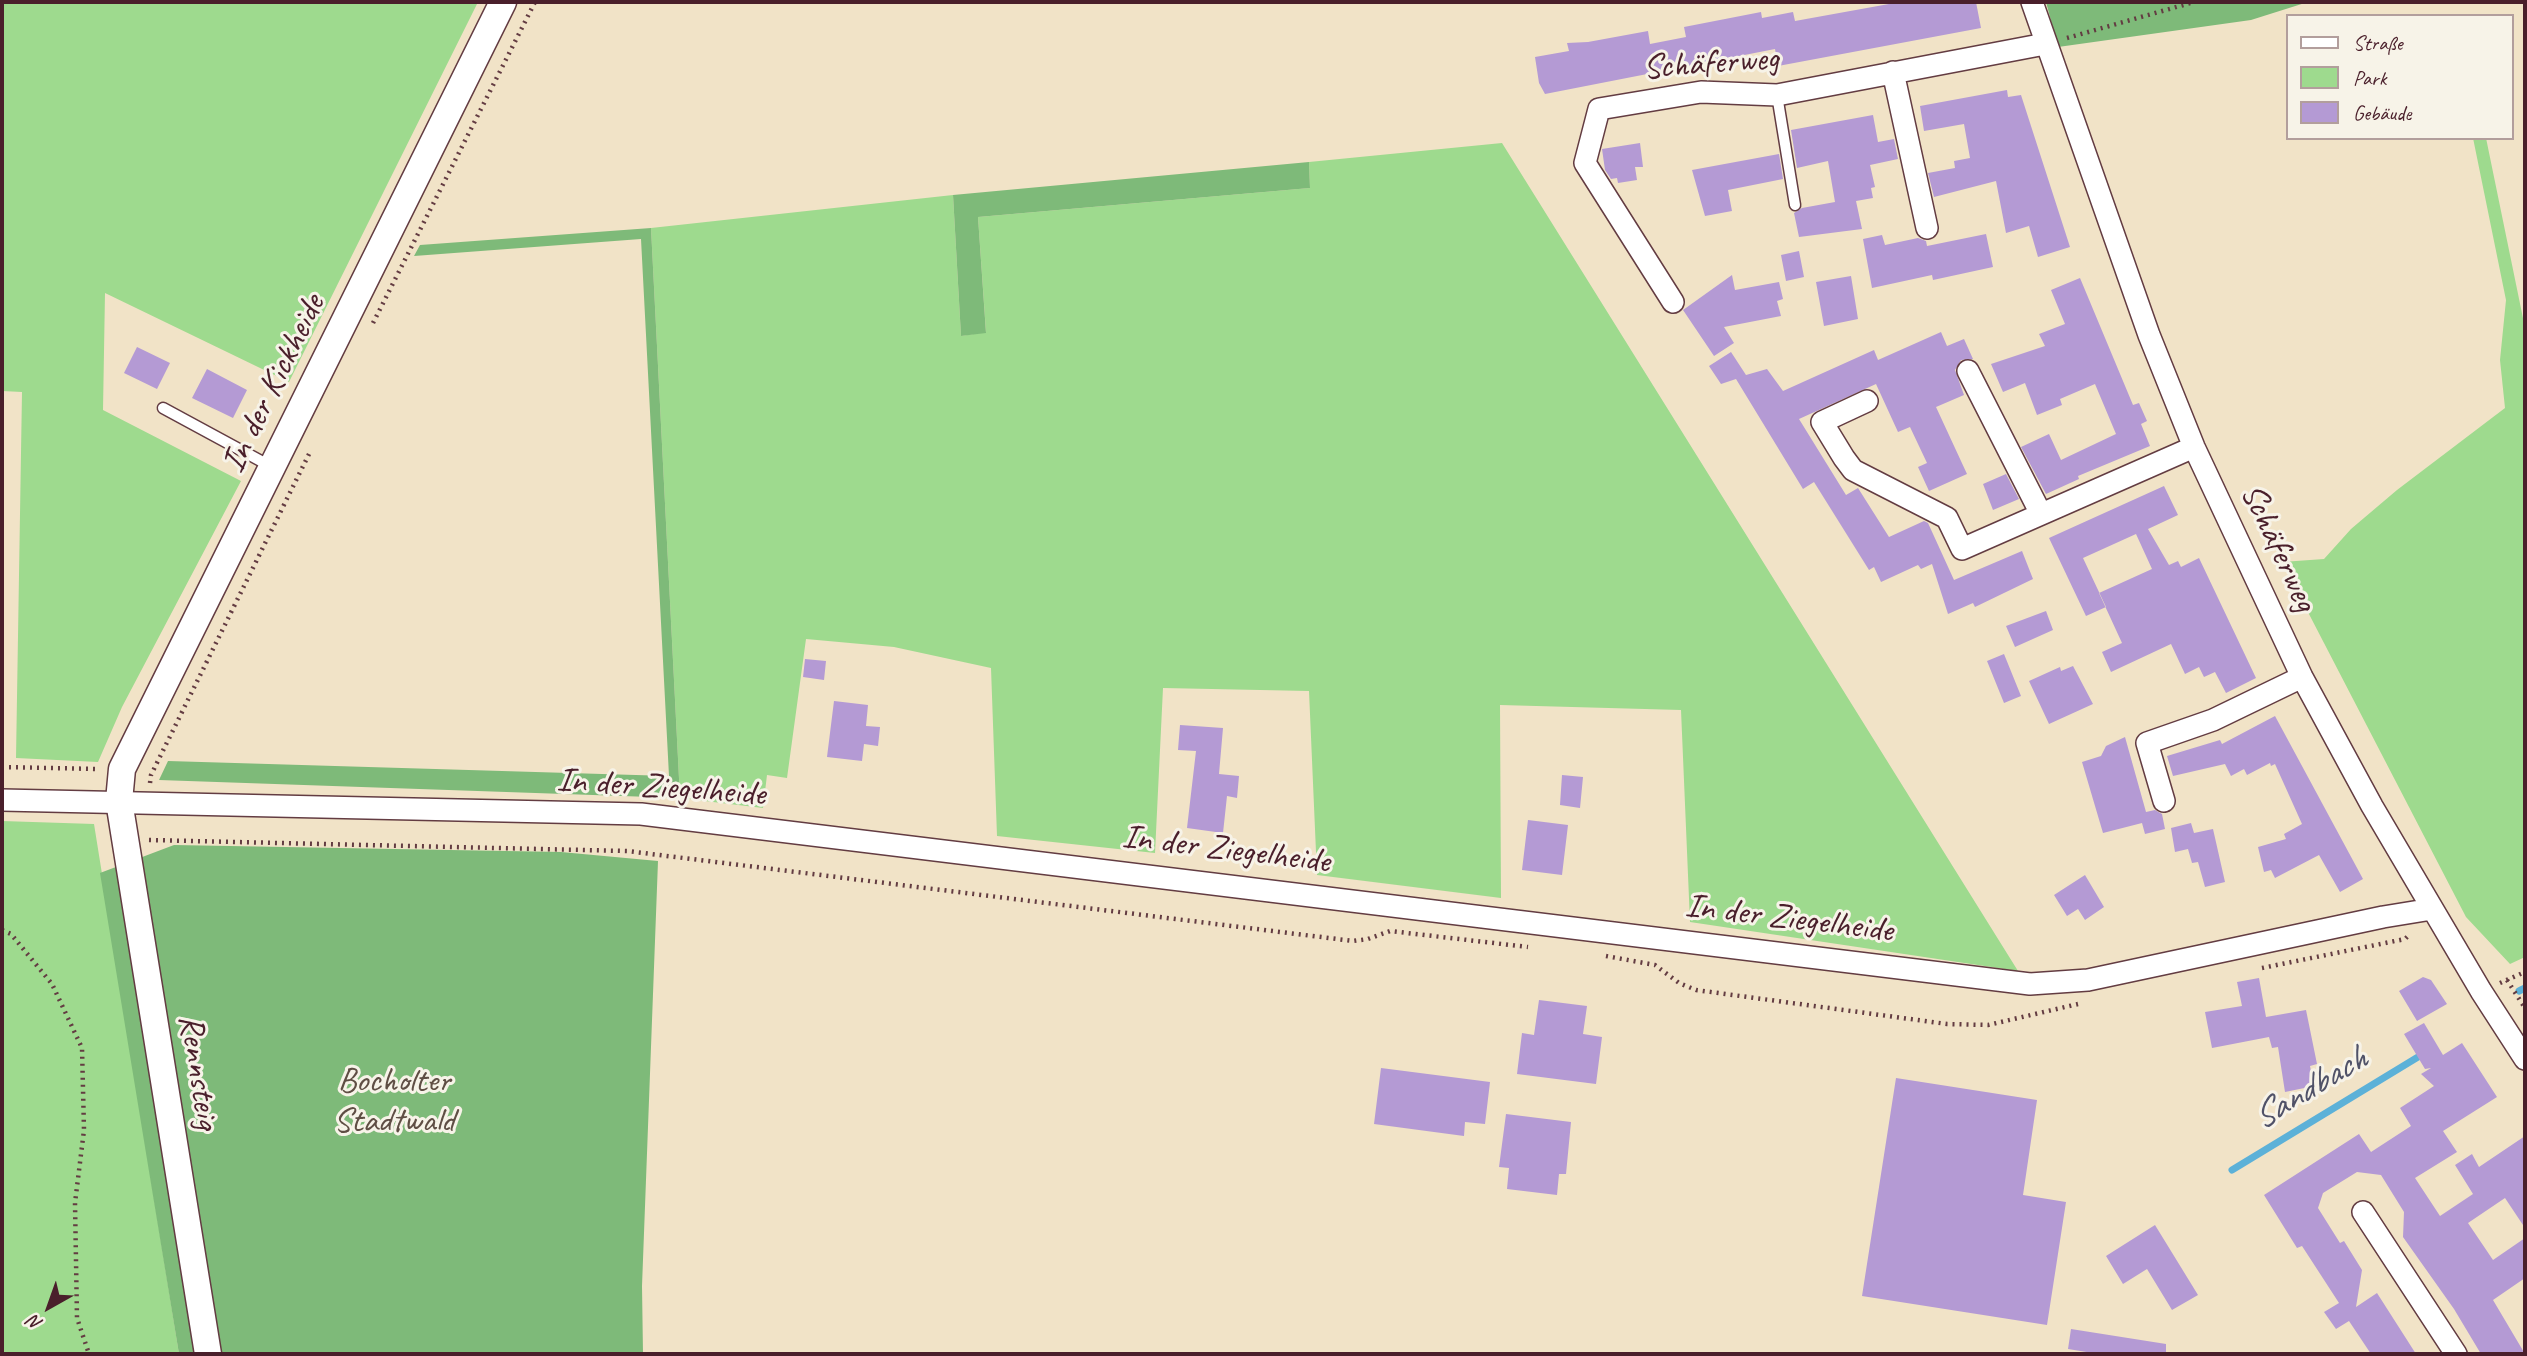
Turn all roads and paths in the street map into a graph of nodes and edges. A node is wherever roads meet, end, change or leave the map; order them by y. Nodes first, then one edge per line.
1 (503, 2) edge
2 (535, 2) edge
3 (2032, 2) edge
4 (2194, 2) edge
5 (2045, 44) junction
6 (1893, 72) junction
7 (1777, 94) junction
8 (1795, 205) dead end
9 (1927, 228) dead end
10 (1673, 302) dead end
11 (369, 331) dead end
12 (1968, 371) dead end
13 (1867, 401) dead end
14 (163, 408) dead end
15 (314, 441) dead end
16 (2194, 447) junction
17 (271, 467) junction
18 (2040, 512) junction
19 (2302, 677) junction
20 (2, 767) edge
21 (121, 769) junction
22 (151, 775) junction
23 (2, 800) edge
24 (119, 802) junction
25 (2164, 802) dead end
26 (149, 803) junction
27 (148, 841) junction
28 (559, 849) dead end
29 (150, 854) dead end
30 (2432, 909) junction
31 (2, 930) edge
32 (2525, 972) edge
33 (2525, 1008) edge
34 (2525, 1059) edge
35 (2363, 1212) dead end
36 (89, 1354) edge
37 (208, 1354) edge
38 (2456, 1354) edge

1 - 17 street, In der Kickheide
2 - 11 path
3 - 5 street, Schäferweg
4 - 5 path
5 - 6 street, Schäferweg
5 - 16 street, Schäferweg
6 - 7 street, Schäferweg
6 - 9 street
7 - 8 lane
7 - 10 street, Schäferweg
12 - 18 street
13 - 18 street
14 - 17 lane
15 - 22 path
16 - 18 street
16 - 19 street, Schäferweg
17 - 21 street, In der Kickheide
19 - 25 street
19 - 30 street, Schäferweg
20 - 21 path
21 - 22 path
21 - 24 street, In der Kickheide
22 - 26 path
23 - 24 street, In der Ziegelheide
24 - 26 street, In der Ziegelheide
24 - 37 street, Rennsteig
26 - 27 path
26 - 30 street, In der Ziegelheide
27 - 28 path
27 - 29 path
30 - 34 street
31 - 36 path
32 - 33 path
35 - 38 street

